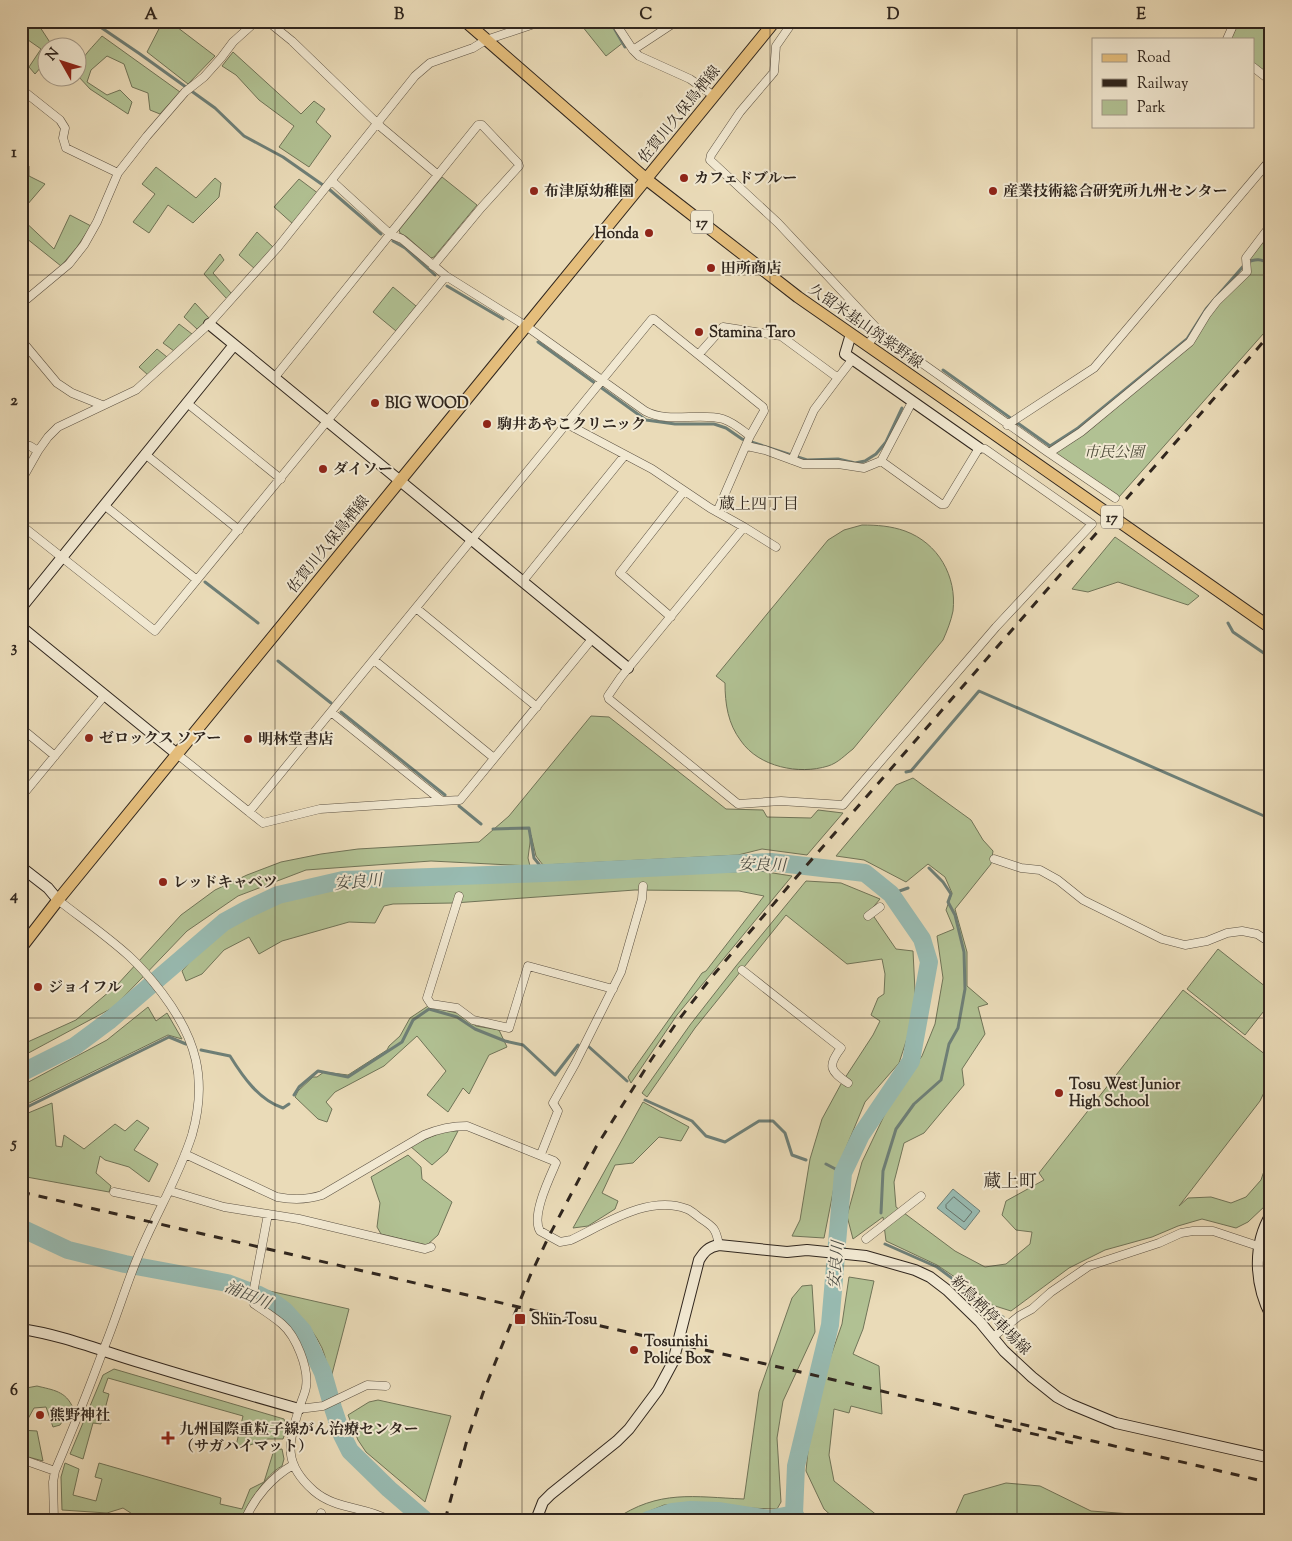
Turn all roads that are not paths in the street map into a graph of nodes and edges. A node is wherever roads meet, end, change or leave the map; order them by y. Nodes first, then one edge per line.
1 (465, 21) edge
2 (543, 21) edge
3 (614, 21) edge
4 (677, 21) edge
5 (774, 21) edge
6 (791, 21) edge
7 (1235, 21) edge
8 (254, 22) edge
9 (1227, 38) edge
10 (486, 40) junction
11 (633, 50) junction
12 (1254, 68) edge
13 (1271, 81) edge
14 (21, 90) edge
15 (714, 96) junction
16 (378, 122) junction
17 (1271, 159) edge
18 (118, 173) junction
19 (438, 175) junction
20 (646, 179) junction
21 (331, 183) junction
22 (1271, 225) edge
23 (390, 234) junction
24 (434, 266) junction
25 (446, 276) junction
26 (21, 304) edge
27 (209, 324) junction
28 (526, 326) junction
29 (879, 331) junction
30 (851, 334) junction
31 (21, 340) edge
32 (234, 345) junction
33 (867, 345) junction
34 (699, 354) junction
35 (852, 360) junction
36 (275, 377) junction
37 (838, 378) junction
38 (599, 385) junction
39 (912, 402) junction
40 (187, 403) junction
41 (102, 405) junction
42 (328, 422) junction
43 (567, 424) junction
44 (1007, 425) junction
45 (749, 441) junction
46 (21, 445) edge
47 (979, 448) junction
48 (38, 451) junction
49 (1049, 453) junction
50 (145, 454) junction
51 (625, 455) junction
52 (793, 456) junction
53 (881, 461) junction
54 (280, 479) junction
55 (21, 481) edge
56 (399, 482) junction
57 (684, 492) junction
58 (1115, 498) dead end
59 (104, 506) junction
60 (717, 512) junction
61 (21, 525) edge
62 (744, 527) junction
63 (238, 530) junction
64 (470, 540) junction
65 (776, 548) dead end
66 (61, 557) junction
67 (197, 580) junction
68 (522, 581) junction
69 (21, 608) edge
70 (416, 608) junction
71 (671, 617) junction
72 (21, 627) edge
73 (1271, 628) edge
74 (592, 639) junction
75 (374, 660) junction
76 (628, 668) junction
77 (104, 696) junction
78 (537, 707) junction
79 (331, 712) junction
80 (21, 728) edge
81 (177, 754) junction
82 (55, 756) junction
83 (494, 758) junction
84 (21, 797) edge
85 (442, 801) junction
86 (250, 812) junction
87 (994, 859) dead end
88 (21, 867) edge
89 (643, 886) dead end
90 (459, 896) dead end
91 (58, 900) junction
92 (880, 907) dead end
93 (868, 916) dead end
94 (1271, 944) edge
95 (21, 948) edge
96 (742, 970) dead end
97 (613, 989) junction
98 (848, 1083) dead end
99 (185, 1154) junction
100 (541, 1154) junction
101 (170, 1191) junction
102 (114, 1192) dead end
103 (921, 1196) dead end
104 (162, 1202) junction
105 (268, 1214) junction
106 (1271, 1214) edge
107 (866, 1239) dead end
108 (719, 1245) junction
109 (1258, 1246) junction
110 (432, 1248) dead end
111 (1271, 1316) edge
112 (21, 1329) edge
113 (993, 1338) junction
114 (103, 1351) junction
115 (386, 1386) dead end
116 (298, 1409) junction
117 (1271, 1458) edge
118 (21, 1459) edge
119 (293, 1465) junction
120 (54, 1471) junction
121 (54, 1520) edge
122 (245, 1520) edge
123 (389, 1520) edge
124 (536, 1520) edge

1 - 10 main road, 久留米基山筑紫野線 / 17
2 - 10 street
3 - 11 street
4 - 11 street
5 - 15 main road, 佐賀川久保鳥栖線
6 - 29 street
7 - 9 street
8 - 16 street
8 - 18 street
10 - 16 street
10 - 20 main road, 久留米基山筑紫野線 / 17
11 - 15 street
12 - 13 street
14 - 18 street
15 - 20 main road, 佐賀川久保鳥栖線
16 - 19 street
16 - 21 street
17 - 44 street
18 - 26 street
19 - 23 street
19 - 24 street
20 - 28 main road, 佐賀川久保鳥栖線
20 - 30 main road, 久留米基山筑紫野線 / 17
21 - 23 street
21 - 27 street
22 - 49 street
23 - 24 street
23 - 36 street
24 - 25 street
25 - 28 street
25 - 42 street
27 - 32 street
27 - 41 street
28 - 38 street
28 - 56 main road, 佐賀川久保鳥栖線
29 - 33 street
29 - 44 street
30 - 33 main road, 久留米基山筑紫野線 / 17
30 - 35 street
31 - 41 street
32 - 36 street
32 - 40 street
33 - 73 main road, 久留米基山筑紫野線 / 17, bridge
34 - 37 street
34 - 38 street
34 - 45 street
35 - 37 street
35 - 39 street
36 - 42 street
37 - 52 street
38 - 43 street
38 - 45 street
39 - 47 street
39 - 53 street
40 - 50 street
40 - 54 street
41 - 48 street
42 - 54 street
42 - 56 street
43 - 51 street
43 - 64 street
44 - 49 street
45 - 52 street
45 - 60 street
46 - 48 street
47 - 53 street
47 - 76 street
48 - 55 street
49 - 58 street
50 - 59 street
50 - 63 street
51 - 57 street
51 - 68 street
52 - 53 street
54 - 63 street
56 - 64 street
56 - 81 main road, 佐賀川久保鳥栖線
57 - 60 street
57 - 71 street
59 - 66 street
59 - 67 street
60 - 62 street
61 - 66 street
62 - 65 street
62 - 71 street
63 - 67 street
64 - 68 street
64 - 70 street
66 - 67 street
66 - 69 street
68 - 74 street
70 - 75 street
70 - 78 street
71 - 76 street
72 - 77 street
74 - 76 street
74 - 78 street
75 - 79 street
75 - 83 street
77 - 81 street
77 - 82 street
78 - 83 street
79 - 85 street
79 - 86 street
80 - 82 street
81 - 86 street
81 - 91 main road, 佐賀川久保鳥栖線
82 - 84 street
83 - 85 street
85 - 86 street
87 - 94 street
88 - 91 street
89 - 97 street
90 - 97 street
91 - 95 main road, 佐賀川久保鳥栖線
91 - 99 street
92 - 93 street
96 - 98 street
97 - 100 street
99 - 100 street
99 - 101 street
100 - 108 street
101 - 104 street
101 - 105 street
102 - 104 street
103 - 107 street
104 - 114 street
105 - 110 street
105 - 116 street
106 - 109 street
108 - 113 street, 新鳥栖停車場線
108 - 124 street
109 - 111 street
109 - 113 street
112 - 114 street
113 - 117 street, 新鳥栖停車場線
114 - 116 street
114 - 120 street
115 - 116 street
116 - 119 street
118 - 120 street
119 - 122 street
119 - 123 street
120 - 121 street

